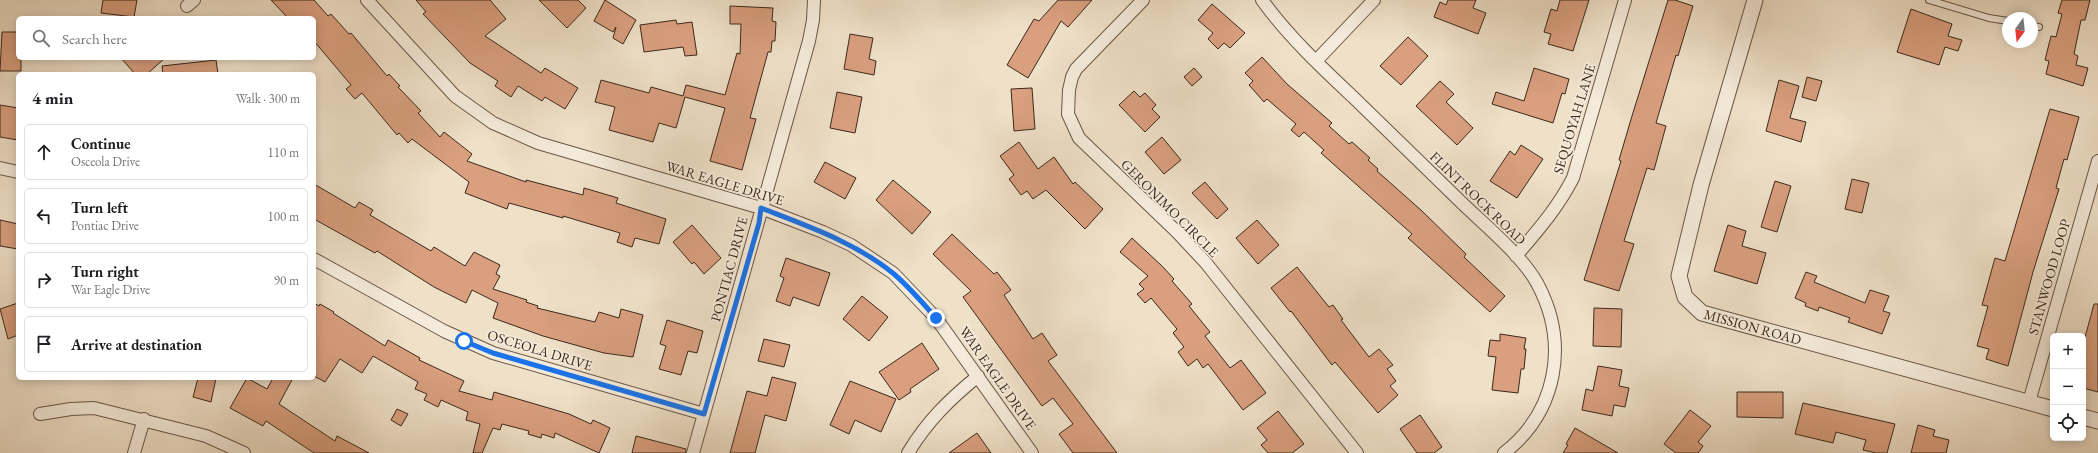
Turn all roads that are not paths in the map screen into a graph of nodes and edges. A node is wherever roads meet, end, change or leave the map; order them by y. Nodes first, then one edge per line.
1 (367, 0) edge
2 (814, 0) edge
3 (1143, 0) edge
4 (1262, 0) edge
5 (1374, 0) edge
6 (1625, 0) edge
7 (1755, 0) edge
8 (1929, 0) edge
9 (2002, 20) edge
10 (1316, 61) junction
11 (2098, 161) edge
12 (0, 168) edge
13 (16, 172) edge
14 (761, 208) junction
15 (1516, 256) junction
16 (316, 259) edge
17 (978, 376) junction
18 (2029, 402) junction
19 (2050, 408) edge
20 (40, 414) dead end
21 (704, 414) junction
22 (2086, 418) edge
23 (144, 419) junction
24 (2098, 421) edge
25 (134, 453) edge
26 (244, 453) edge
27 (693, 453) edge
28 (908, 453) edge
29 (1032, 453) edge
30 (1357, 453) edge
31 (1504, 453) edge

1 - 14 street, WAR EAGLE DRIVE
2 - 14 street, PONTIAC DRIVE
3 - 30 street, GERONIMO CIRCLE
4 - 10 street, FLINT ROCK ROAD
5 - 10 street
6 - 15 street, SEQUOYAH LANE
7 - 18 street, MISSION ROAD
8 - 9 lane
10 - 15 street, FLINT ROCK ROAD
11 - 18 street, STANWOOD LOOP
12 - 13 street
14 - 17 street, WAR EAGLE DRIVE
14 - 21 street, PONTIAC DRIVE
15 - 31 street, FLINT ROCK ROAD
16 - 21 street, OSCEOLA DRIVE
17 - 28 street
17 - 29 street, WAR EAGLE DRIVE
18 - 19 street, MISSION ROAD
20 - 23 street
21 - 27 street, PONTIAC DRIVE
22 - 24 street
23 - 25 street
23 - 26 street

